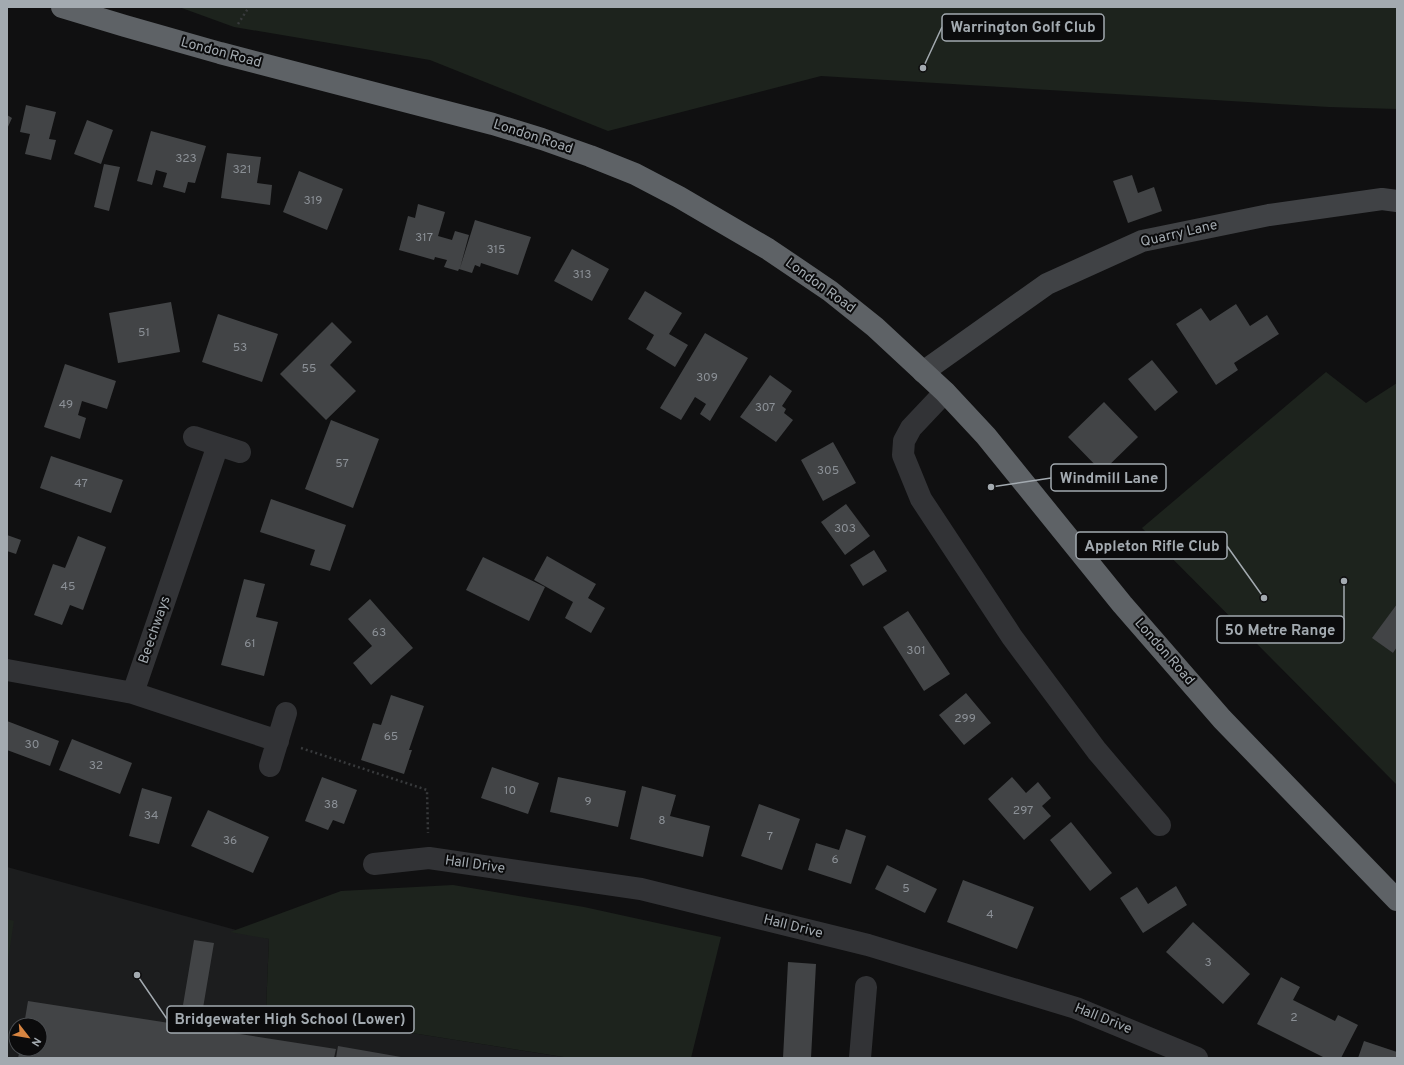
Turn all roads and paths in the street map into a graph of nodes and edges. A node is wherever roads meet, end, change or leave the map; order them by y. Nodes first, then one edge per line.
1 (62, 7) edge
2 (249, 7) edge
3 (238, 24) dead end
4 (1397, 201) edge
5 (923, 372) junction
6 (945, 392) junction
7 (194, 437) dead end
8 (218, 445) junction
9 (240, 452) dead end
10 (7, 670) edge
11 (133, 693) junction
12 (286, 713) dead end
13 (278, 741) junction
14 (270, 766) dead end
15 (1160, 825) dead end
16 (429, 858) junction
17 (374, 864) dead end
18 (1397, 900) edge
19 (866, 987) dead end
20 (860, 1058) edge
21 (1197, 1058) edge

1 - 5 highway, London Road
2 - 3 path
4 - 5 street, Quarry Lane
5 - 6 highway, London Road
6 - 15 street
6 - 18 highway, London Road
7 - 8 street
8 - 9 street
8 - 11 street, Beechways
10 - 11 street
11 - 13 street
12 - 13 street
13 - 14 street
13 - 16 path
16 - 17 street, Hall Drive
16 - 21 street, Hall Drive
19 - 20 street

